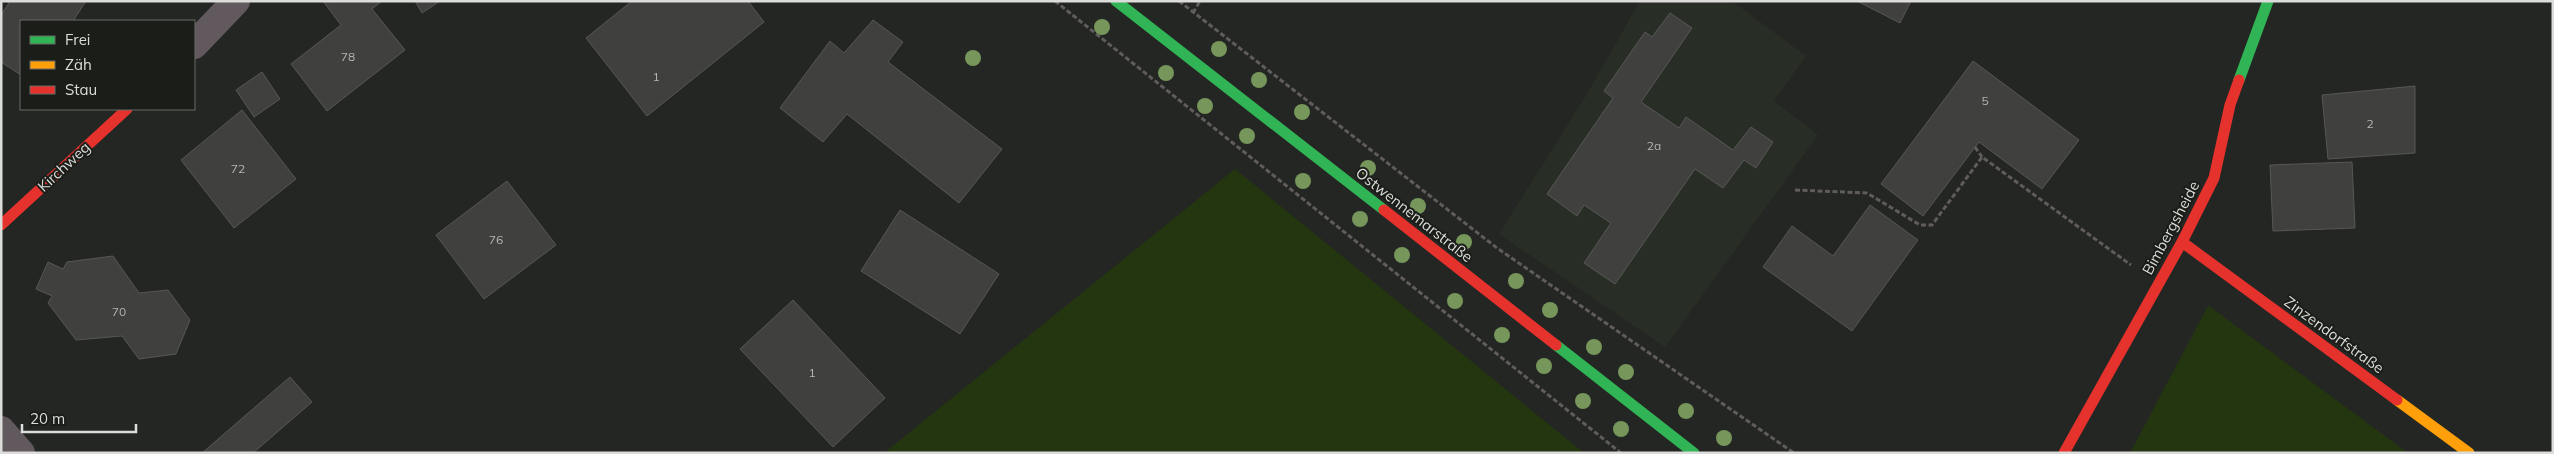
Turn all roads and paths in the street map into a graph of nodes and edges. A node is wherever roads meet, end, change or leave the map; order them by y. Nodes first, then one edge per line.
1 (236, 1) edge
2 (1055, 1) edge
3 (1116, 1) edge
4 (1179, 1) edge
5 (2268, 1) edge
6 (195, 45) edge
7 (126, 110) edge
8 (1975, 147) dead end
9 (1982, 157) junction
10 (1795, 190) dead end
11 (1, 225) edge
12 (2182, 242) junction
13 (2158, 285) junction
14 (1, 430) edge
15 (21, 453) edge
16 (1621, 453) edge
17 (1694, 453) edge
18 (1794, 453) edge
19 (2064, 453) edge
20 (2469, 453) edge

1 - 6 street
2 - 16 path
3 - 17 street, Ostwennemarstraße
4 - 18 path
5 - 12 street, Bimbergsheide
7 - 11 street, Kirchweg
8 - 9 path
9 - 10 path
9 - 13 path
12 - 13 street, Bimbergsheide
12 - 20 street, Zinzendorfstraße
13 - 19 street, Bimbergsheide
14 - 15 street

